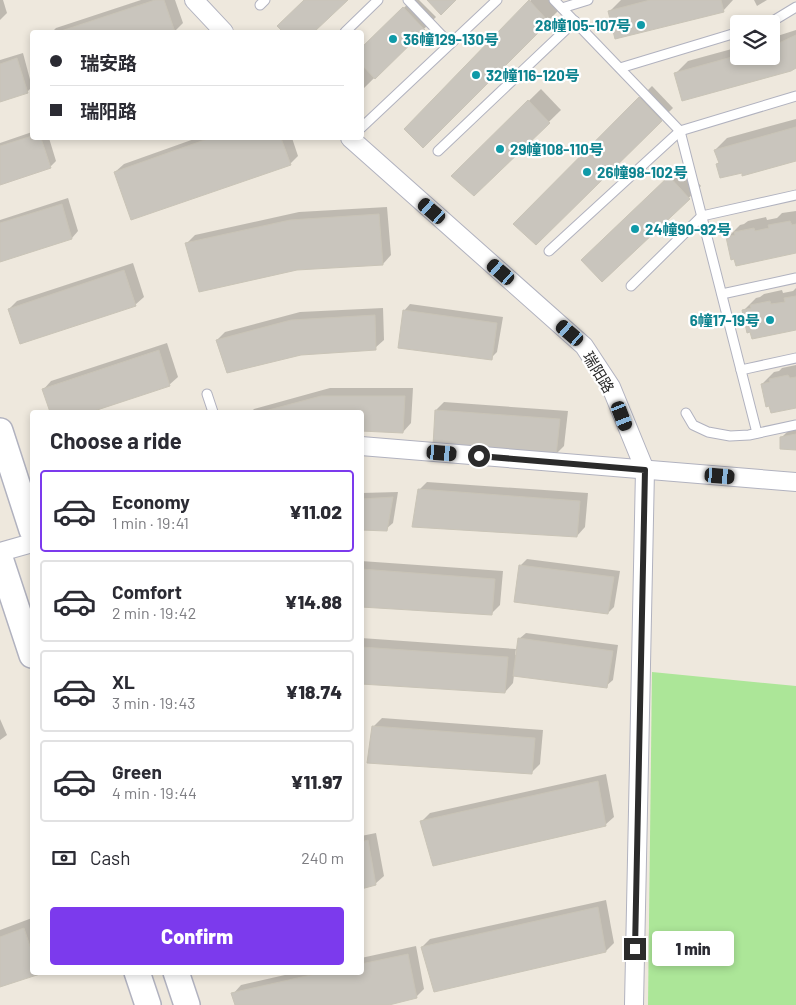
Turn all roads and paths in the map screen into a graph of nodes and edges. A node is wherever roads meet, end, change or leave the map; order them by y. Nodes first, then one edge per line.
1 (194, 0) edge
2 (408, 0) edge
3 (497, 0) edge
4 (554, 0) edge
5 (588, 0) edge
6 (374, 1) edge
7 (796, 7) edge
8 (562, 8) junction
9 (780, 17) edge
10 (574, 21) junction
11 (222, 30) edge
12 (347, 30) edge
13 (730, 35) edge
14 (450, 44) junction
15 (620, 68) junction
16 (796, 96) edge
17 (364, 125) edge
18 (680, 131) junction
19 (353, 140) edge
20 (438, 151) dead end
21 (796, 195) edge
22 (702, 216) junction
23 (549, 251) dead end
24 (796, 278) edge
25 (631, 286) dead end
26 (722, 294) junction
27 (796, 358) edge
28 (742, 370) junction
29 (207, 394) dead end
30 (212, 410) edge
31 (686, 413) dead end
32 (796, 424) edge
33 (0, 431) edge
34 (757, 433) junction
35 (364, 446) edge
36 (645, 470) junction
37 (796, 482) edge
38 (30, 524) edge
39 (30, 544) edge
40 (0, 552) edge
41 (0, 558) edge
42 (30, 649) edge
43 (138, 975) edge
44 (177, 975) edge
45 (148, 1005) edge
46 (187, 1005) edge
47 (634, 1005) edge

1 - 11 street
2 - 14 lane
3 - 14 lane
4 - 8 lane
5 - 8 lane
6 - 12 lane
7 - 9 lane
8 - 10 lane
10 - 15 lane
10 - 20 lane
13 - 15 lane
14 - 17 lane
15 - 18 lane
16 - 18 lane
18 - 22 lane
18 - 23 lane
19 - 36 street, 瑞阳路
21 - 22 lane
22 - 25 lane
22 - 26 lane
24 - 26 lane
26 - 28 lane
27 - 28 lane
28 - 34 lane
29 - 30 lane
31 - 34 lane
32 - 34 lane
33 - 38 street
35 - 36 street
36 - 37 street
36 - 47 street, 瑞阳路
39 - 40 street
41 - 42 street
43 - 45 street
44 - 46 street

